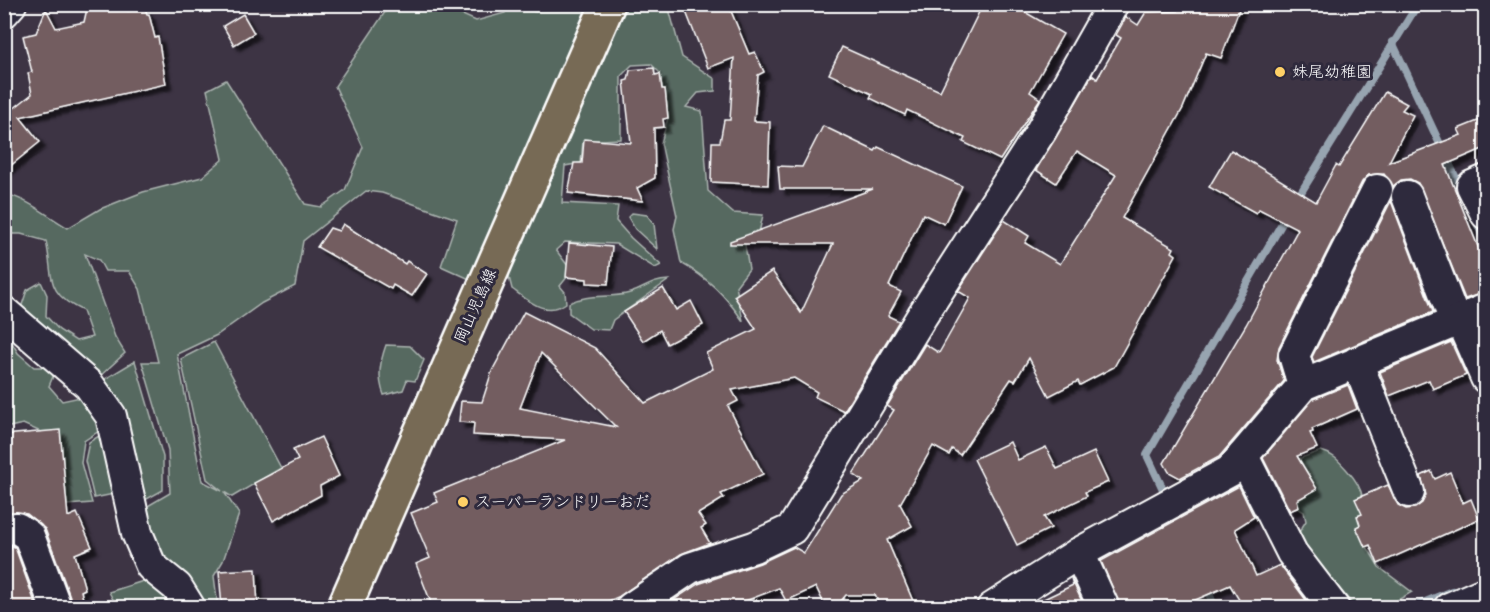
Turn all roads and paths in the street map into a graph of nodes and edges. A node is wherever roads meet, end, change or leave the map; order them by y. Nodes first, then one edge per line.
1 (12, 4) edge
2 (608, 4) edge
3 (1113, 4) edge
4 (4, 12) edge
5 (1485, 180) edge
6 (1377, 190) dead end
7 (1407, 196) dead end
8 (1485, 214) edge
9 (4, 312) edge
10 (1467, 316) edge
11 (1357, 362) junction
12 (1485, 378) edge
13 (1303, 384) junction
14 (1243, 456) junction
15 (1409, 492) dead end
16 (4, 529) edge
17 (1079, 553) junction
18 (1485, 592) edge
19 (56, 608) edge
20 (190, 608) edge
21 (344, 608) edge
22 (632, 608) edge
23 (992, 608) edge
24 (1104, 608) edge
25 (1334, 608) edge
26 (1449, 608) edge

1 - 4 street
2 - 21 main road, 岡山児島線
3 - 22 street
5 - 8 street
6 - 13 street
7 - 10 street
9 - 20 street
10 - 11 street
10 - 12 street
11 - 13 street
11 - 15 street
13 - 14 street
14 - 17 street
14 - 25 street
16 - 19 street
17 - 23 street
17 - 24 street
18 - 26 street

